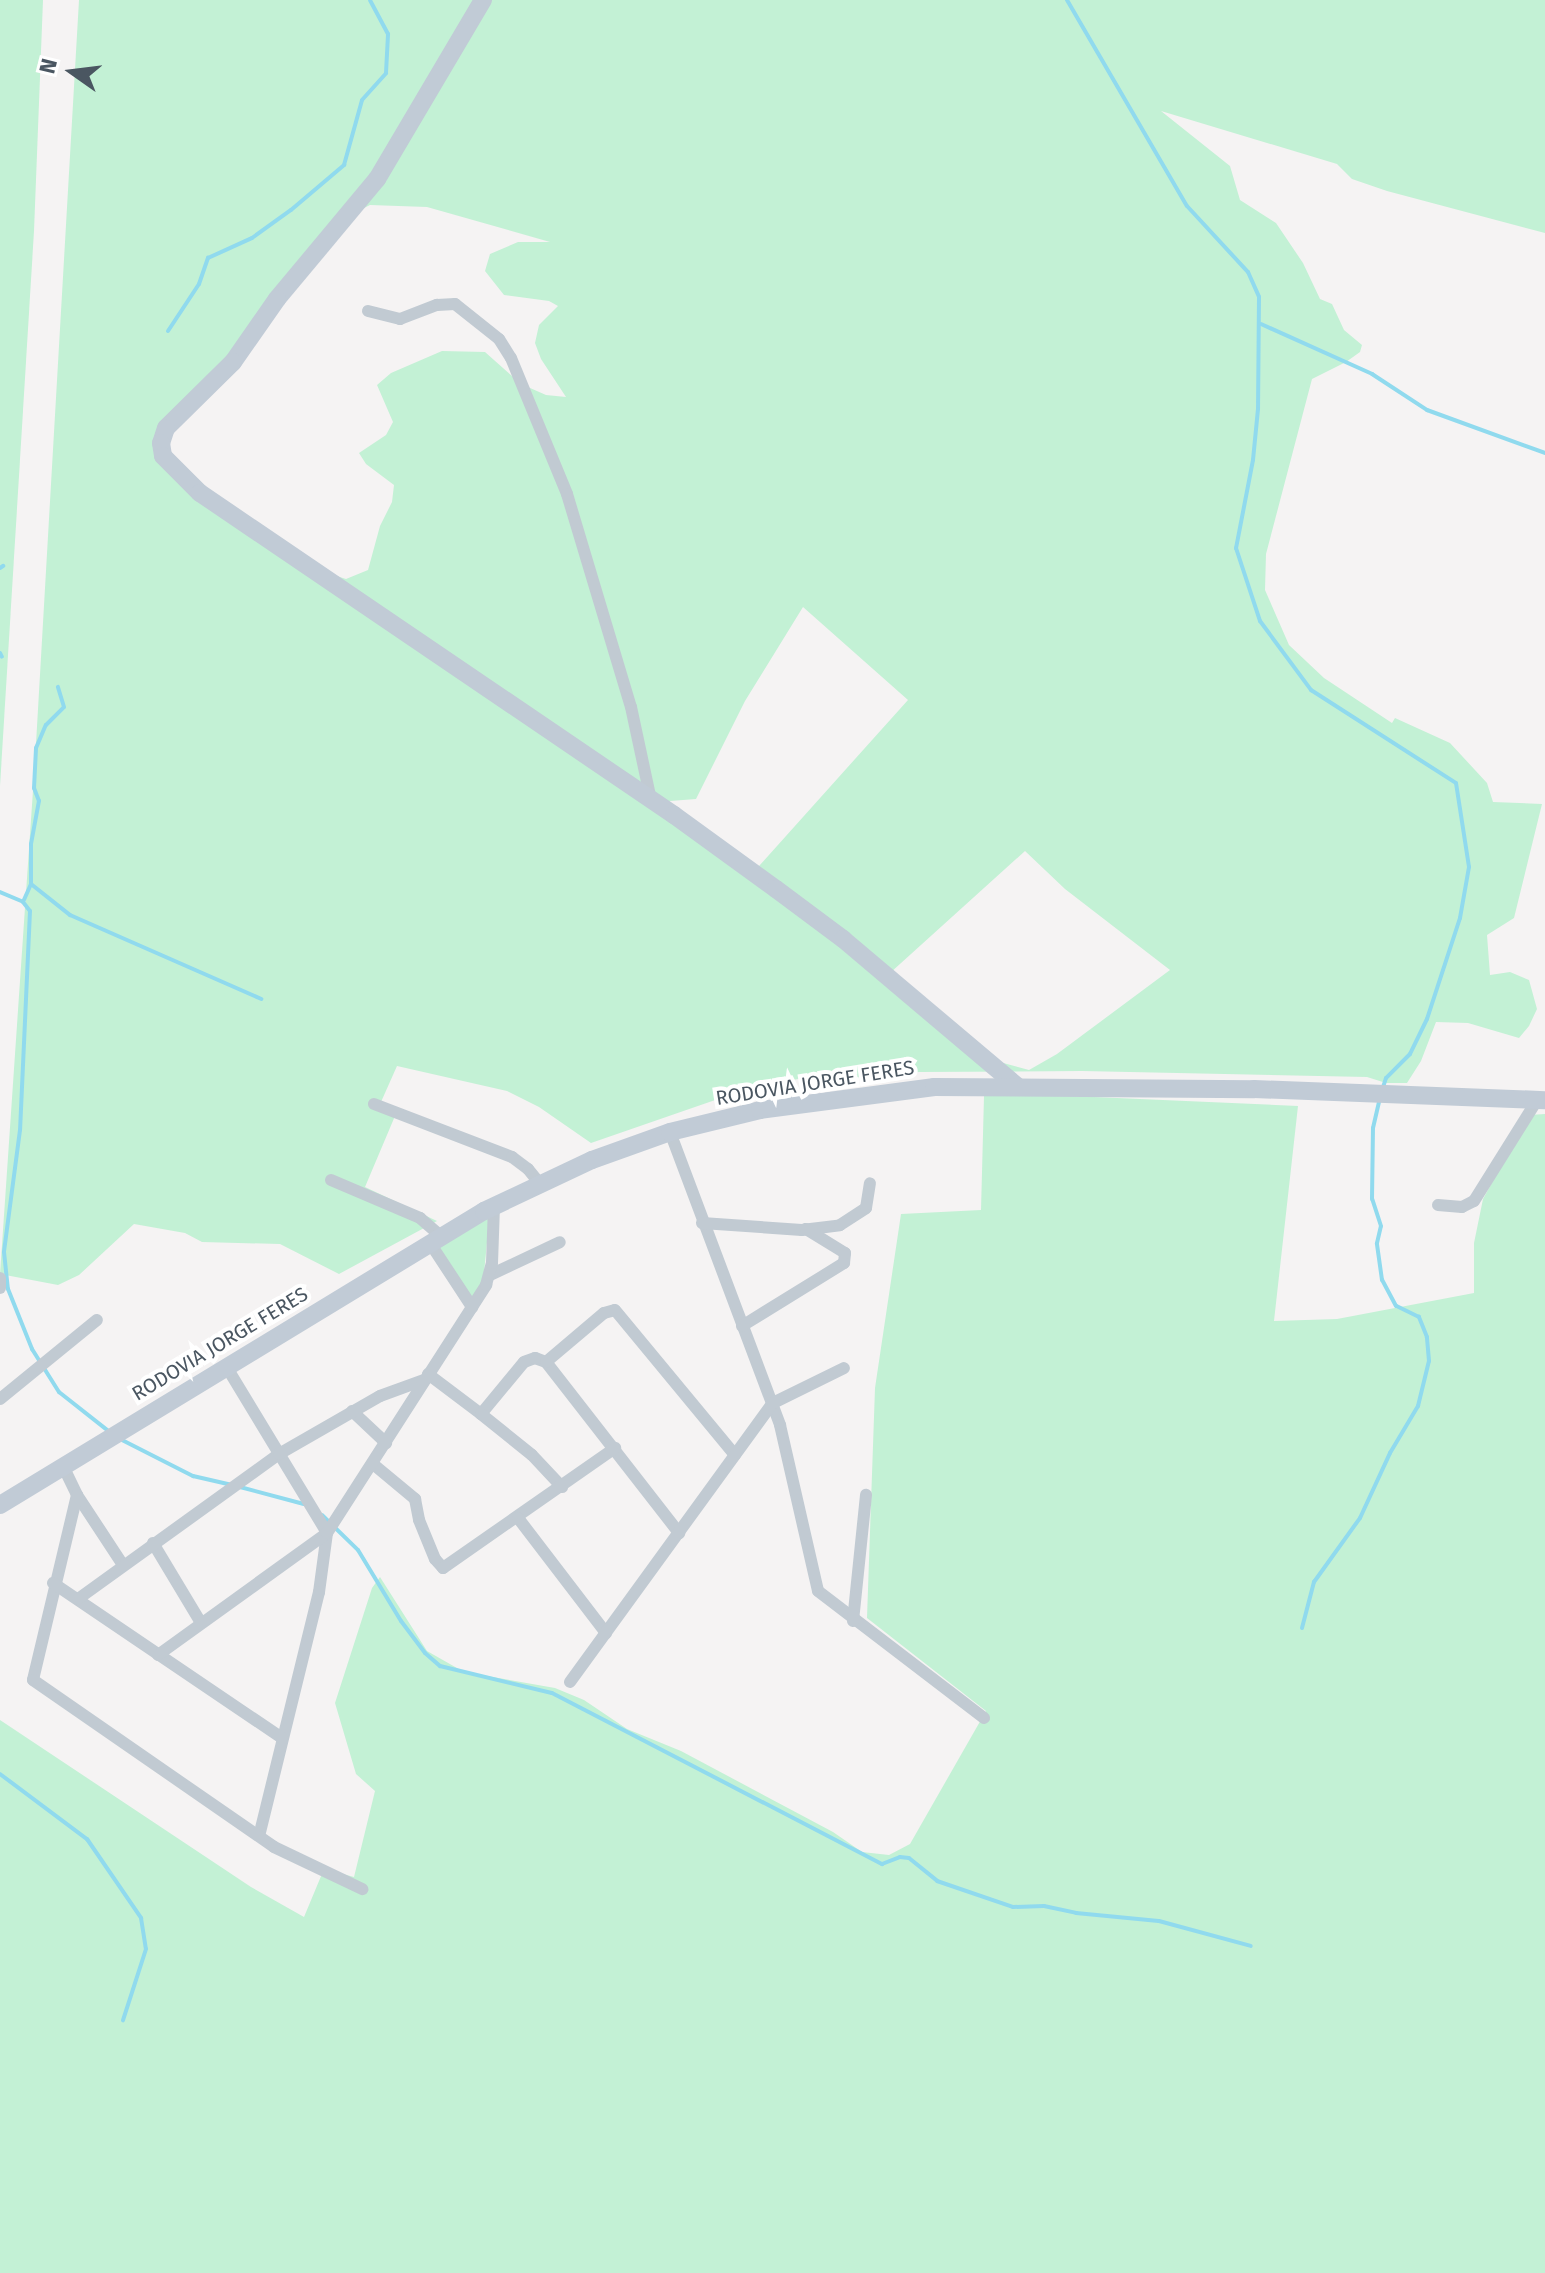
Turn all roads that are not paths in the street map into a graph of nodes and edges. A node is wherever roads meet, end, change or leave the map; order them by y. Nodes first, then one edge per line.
1 (483, 0) edge
2 (368, 311) dead end
3 (651, 800) junction
4 (1017, 1086) junction
5 (1541, 1100) edge
6 (374, 1104) dead end
7 (670, 1132) junction
8 (331, 1180) dead end
9 (870, 1183) dead end
10 (540, 1184) junction
11 (1438, 1205) dead end
12 (494, 1207) junction
13 (702, 1223) junction
14 (806, 1229) junction
15 (435, 1239) junction
16 (560, 1242) dead end
17 (490, 1275) junction
18 (0, 1278) edge
19 (0, 1288) edge
20 (472, 1307) junction
21 (97, 1320) dead end
22 (742, 1326) junction
23 (546, 1362) junction
24 (226, 1366) junction
25 (844, 1368) dead end
26 (426, 1377) junction
27 (0, 1399) edge
28 (773, 1403) junction
29 (352, 1411) junction
30 (481, 1414) junction
31 (386, 1443) junction
32 (615, 1448) junction
33 (279, 1454) junction
34 (735, 1455) junction
35 (373, 1464) junction
36 (63, 1466) junction
37 (562, 1487) junction
38 (77, 1495) junction
39 (866, 1495) dead end
40 (0, 1505) edge
41 (518, 1518) junction
42 (327, 1533) junction
43 (679, 1533) junction
44 (153, 1543) junction
45 (123, 1565) junction
46 (53, 1583) junction
47 (78, 1599) junction
48 (853, 1621) junction
49 (201, 1623) junction
50 (606, 1633) junction
51 (158, 1655) junction
52 (570, 1682) dead end
53 (984, 1718) dead end
54 (282, 1738) junction
55 (259, 1836) junction
56 (362, 1889) dead end

1 - 3 main road
2 - 3 street
3 - 4 main road
4 - 5 main road, RODOVIA JORGE FERES
4 - 7 main road, RODOVIA JORGE FERES
5 - 11 street
6 - 10 street
7 - 10 main road, RODOVIA JORGE FERES
7 - 13 street
8 - 15 street
9 - 14 street
10 - 12 main road, RODOVIA JORGE FERES
12 - 15 main road, RODOVIA JORGE FERES
12 - 17 street
13 - 14 street
13 - 22 street
14 - 22 street
15 - 20 street
15 - 24 main road, RODOVIA JORGE FERES
16 - 17 street
17 - 20 street
18 - 19 street
20 - 26 street
21 - 27 street
22 - 28 street
23 - 30 street
23 - 32 street
23 - 34 street
24 - 33 street
24 - 36 main road, RODOVIA JORGE FERES
25 - 28 street
26 - 29 street
26 - 30 street
26 - 31 street
28 - 34 street
28 - 48 street
29 - 31 street
29 - 33 street
30 - 37 street
31 - 35 street
32 - 37 street
32 - 43 street
33 - 42 street
33 - 44 street
34 - 43 street
35 - 41 street
35 - 42 street
36 - 38 street
36 - 40 main road, RODOVIA JORGE FERES
37 - 41 street
38 - 45 street
38 - 46 street
39 - 48 street
41 - 50 street
42 - 49 street
42 - 54 street
43 - 50 street
44 - 45 street
44 - 49 street
45 - 47 street
46 - 47 street
46 - 55 street
47 - 51 street
48 - 53 street
49 - 51 street
50 - 52 street
51 - 54 street
54 - 55 street
55 - 56 street

